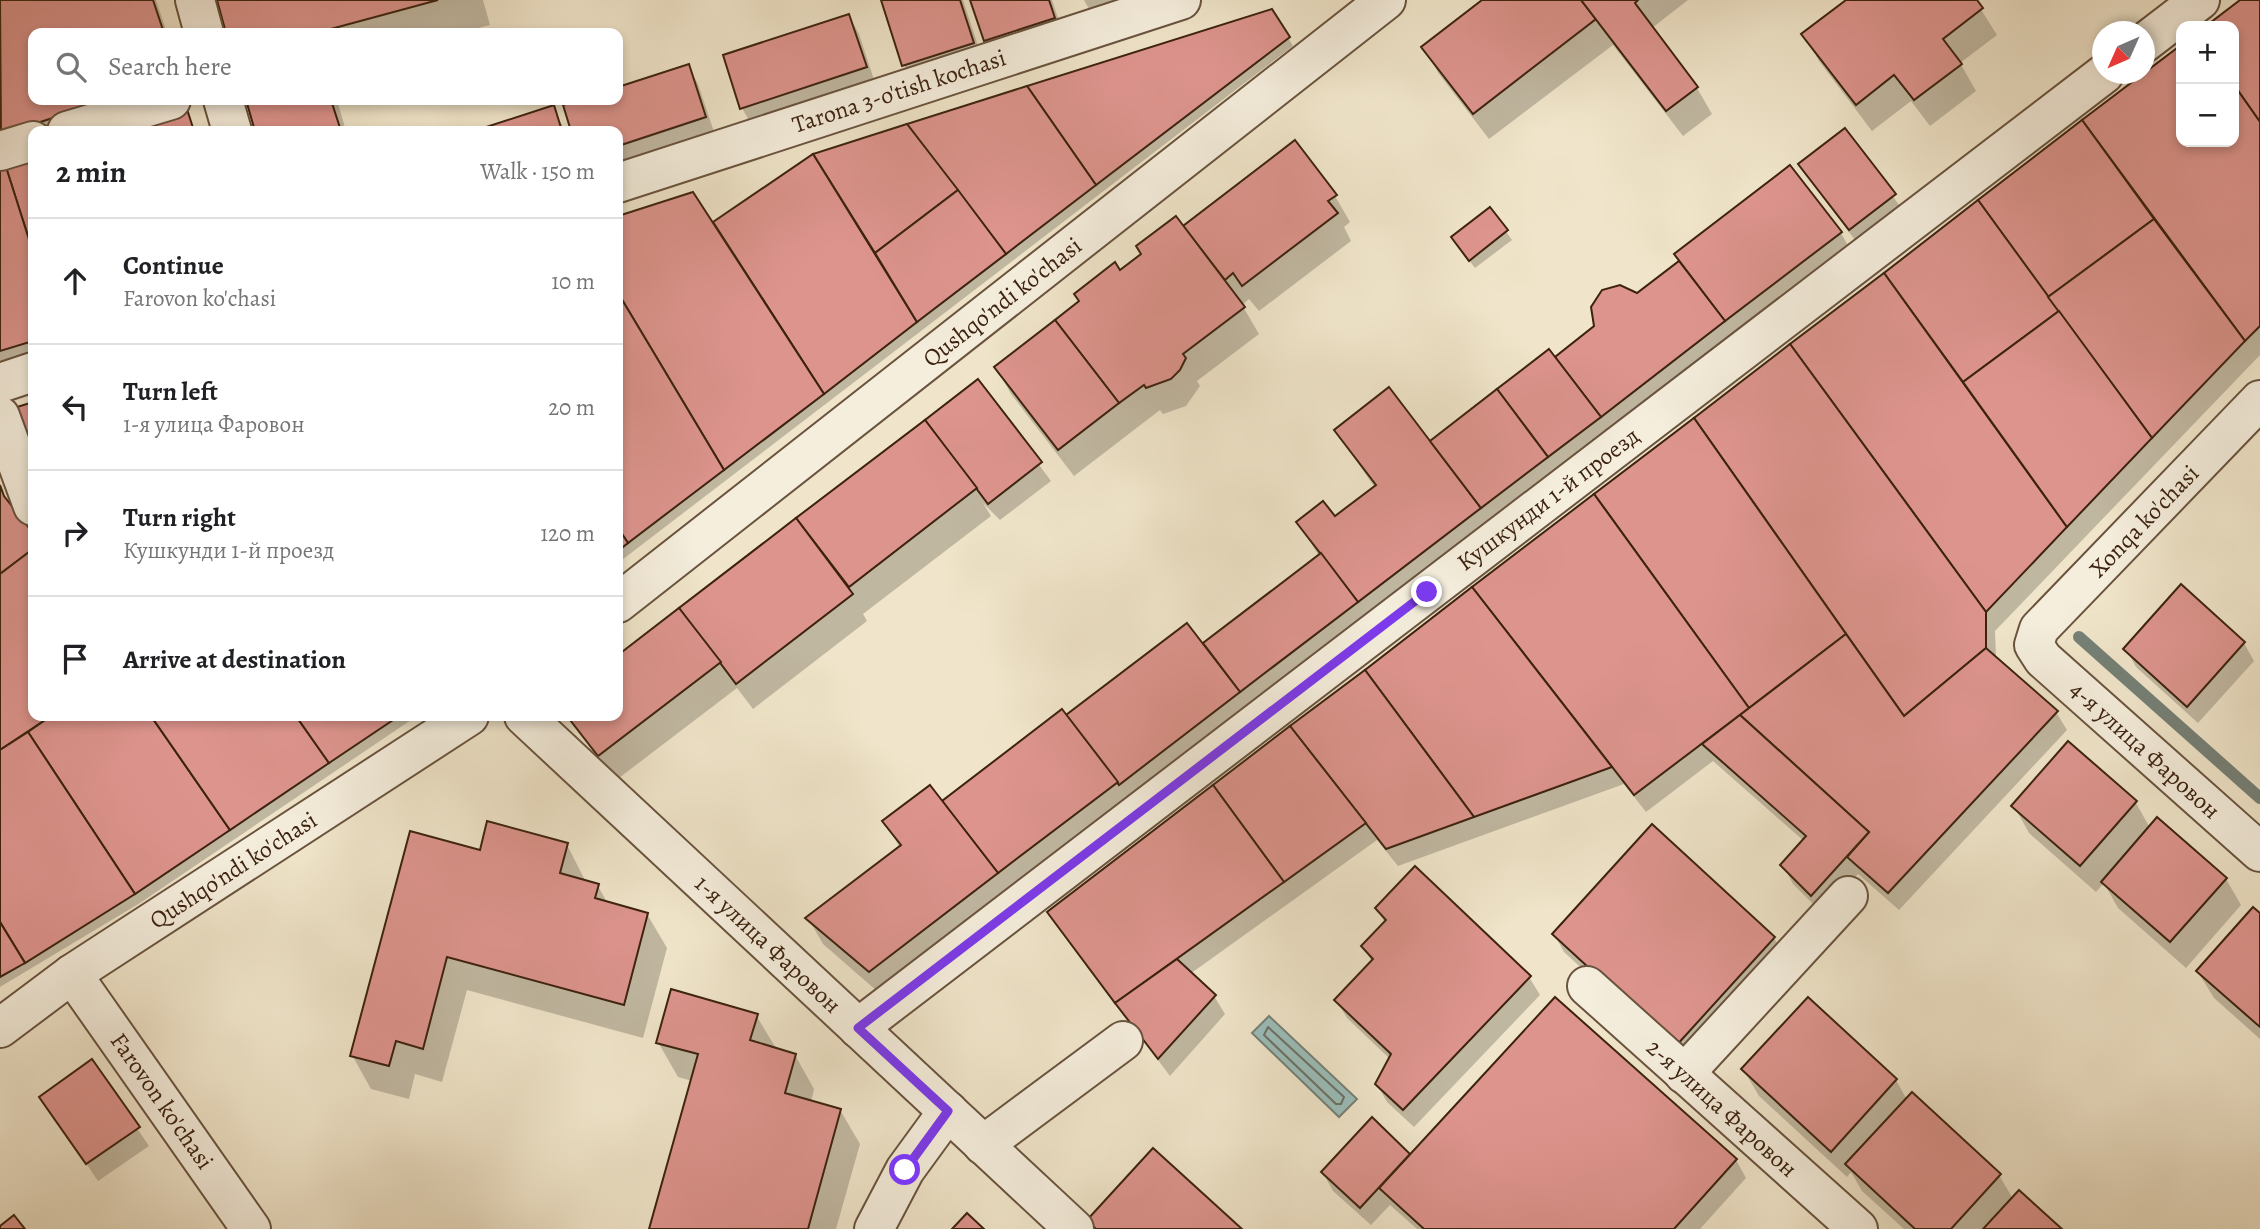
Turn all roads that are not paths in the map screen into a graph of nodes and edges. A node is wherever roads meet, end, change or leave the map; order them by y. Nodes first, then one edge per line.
1 (195, 0) edge
2 (1181, 0) edge
3 (1386, 0) edge
4 (2200, 0) edge
5 (203, 28) edge
6 (2155, 35) edge
7 (2092, 83) edge
8 (154, 105) edge
9 (224, 105) edge
10 (84, 126) edge
11 (231, 126) edge
12 (28, 143) edge
13 (0, 152) edge
14 (623, 181) edge
15 (28, 374) edge
16 (0, 383) edge
17 (2260, 400) edge
18 (0, 416) edge
19 (28, 492) edge
20 (623, 599) edge
21 (2034, 645) joint
22 (461, 721) edge
23 (529, 721) edge
24 (2260, 852) edge
25 (1848, 896) dead end
26 (72, 974) junction
27 (1587, 986) dead end
28 (0, 1028) edge
29 (858, 1028) junction
30 (1123, 1041) dead end
31 (1684, 1074) junction
32 (948, 1111) junction
33 (983, 1145) junction
34 (251, 1229) edge
35 (874, 1229) edge
36 (1074, 1229) edge
37 (1857, 1229) edge

1 - 5 street
2 - 14 street, Tarona 3-o'tish kochasi
3 - 20 street, Qushqo'ndi ko'chasi
4 - 6 street
7 - 29 street, Кушкунди 1-й проезд
8 - 10 street
9 - 11 street
12 - 13 street
15 - 16 street
17 - 21 street, Xonqa ko'chasi
18 - 19 street
21 - 24 street, 4-я улица Фаровон
22 - 26 street, Qushqo'ndi ko'chasi
23 - 29 street, 1-я улица Фаровон
25 - 31 street
26 - 28 street, Qushqo'ndi ko'chasi
26 - 34 street, Farovon ko'chasi
27 - 31 street, 2-я улица Фаровон
29 - 32 street, 1-я улица Фаровон
30 - 33 street
31 - 37 street, 2-я улица Фаровон
32 - 33 street, 1-я улица Фаровон
32 - 35 street
33 - 36 street, 1-я улица Фаровон

